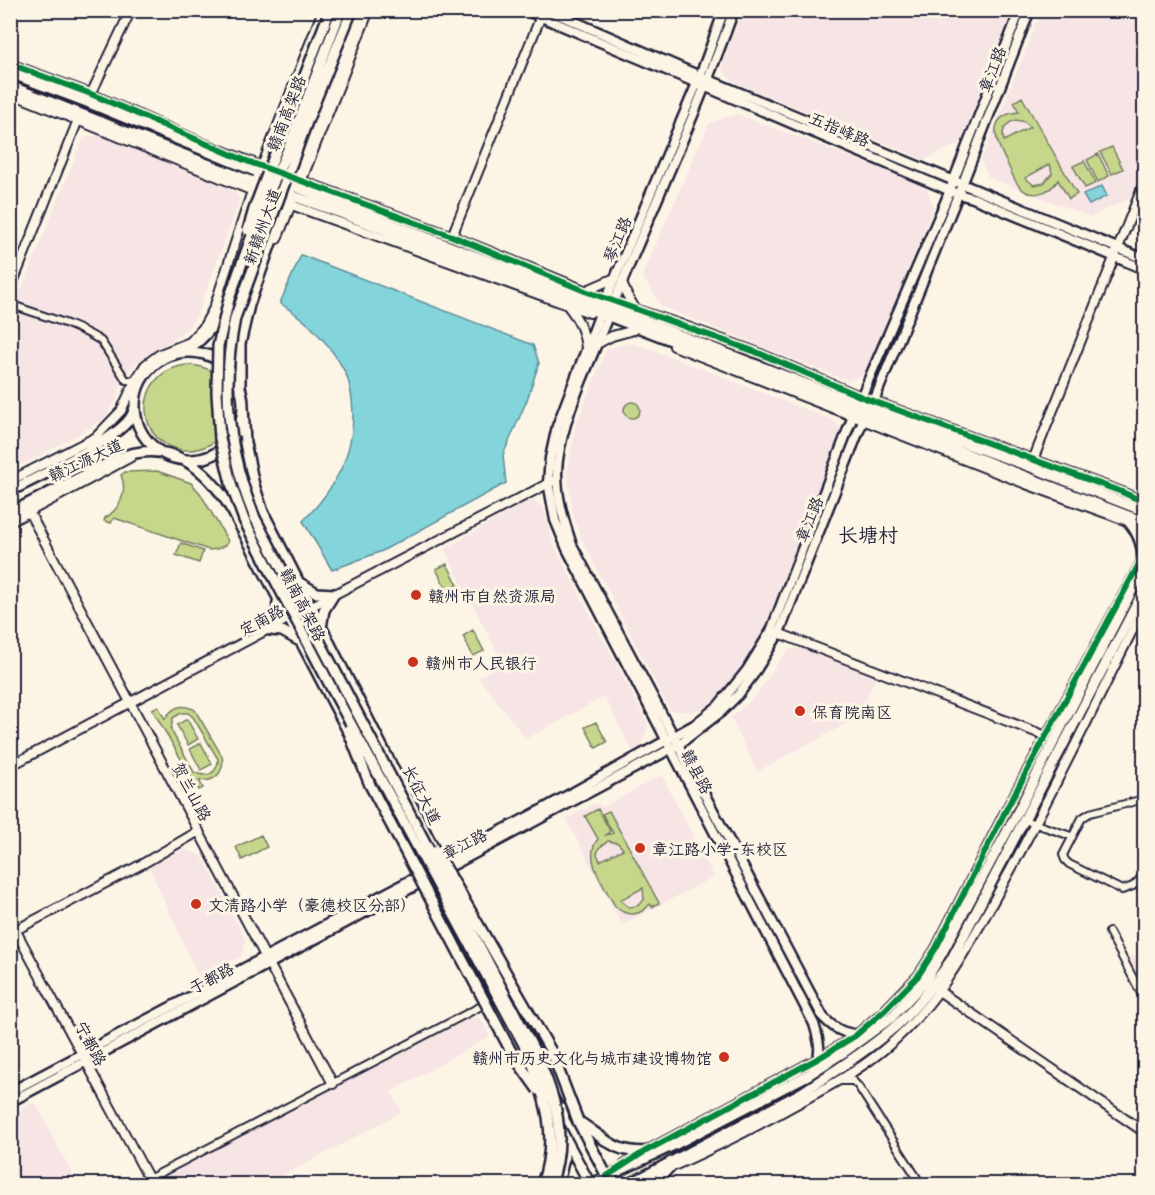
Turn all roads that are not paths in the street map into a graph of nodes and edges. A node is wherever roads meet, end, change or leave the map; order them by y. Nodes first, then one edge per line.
1 (131, 10) edge
2 (323, 10) edge
3 (330, 10) edge
4 (335, 10) edge
5 (341, 10) edge
6 (352, 10) edge
7 (358, 10) edge
8 (363, 10) edge
9 (369, 10) edge
10 (525, 10) edge
11 (724, 10) edge
12 (734, 10) edge
13 (1020, 10) edge
14 (1030, 10) edge
15 (545, 14) edge
16 (10, 64) edge
17 (10, 73) edge
18 (703, 82) junction
19 (10, 86) edge
20 (10, 93) edge
21 (92, 94) junction
22 (78, 120) junction
23 (261, 170) junction
24 (272, 173) junction
25 (953, 181) junction
26 (296, 183) junction
27 (1144, 183) edge
28 (962, 185) junction
29 (254, 187) junction
30 (265, 190) junction
31 (953, 192) junction
32 (287, 201) junction
33 (452, 236) junction
34 (1117, 253) junction
35 (1144, 260) edge
36 (1144, 269) edge
37 (619, 280) junction
38 (10, 290) edge
39 (585, 291) junction
40 (229, 299) junction
41 (10, 304) edge
42 (567, 305) junction
43 (606, 310) junction
44 (636, 310) junction
45 (634, 330) junction
46 (597, 344) junction
47 (586, 348) junction
48 (172, 355) junction
49 (138, 381) junction
50 (240, 390) junction
51 (136, 394) junction
52 (243, 406) junction
53 (857, 407) junction
54 (869, 412) junction
55 (129, 421) junction
56 (96, 437) junction
57 (142, 451) junction
58 (170, 456) junction
59 (1033, 460) junction
60 (11, 479) edge
61 (552, 481) junction
62 (10, 491) edge
63 (1144, 503) edge
64 (1129, 505) junction
65 (1144, 511) edge
66 (29, 512) junction
67 (1118, 512) junction
68 (10, 513) edge
69 (10, 522) edge
70 (1129, 522) junction
71 (1144, 522) edge
72 (1144, 527) edge
73 (1143, 564) edge
74 (296, 581) junction
75 (275, 594) junction
76 (334, 594) junction
77 (1143, 594) edge
78 (310, 607) junction
79 (1144, 607) edge
80 (289, 620) junction
81 (321, 628) junction
82 (270, 630) junction
83 (775, 632) junction
84 (300, 642) junction
85 (332, 689) junction
86 (131, 702) junction
87 (1046, 736) junction
88 (672, 743) junction
89 (382, 761) junction
90 (10, 766) edge
91 (1144, 799) edge
92 (1024, 820) junction
93 (1035, 824) junction
94 (199, 831) junction
95 (1071, 836) junction
96 (443, 866) junction
97 (1144, 875) edge
98 (424, 877) junction
99 (10, 920) edge
100 (13, 932) edge
101 (1109, 932) dead end
102 (267, 960) junction
103 (936, 989) junction
104 (1144, 999) edge
105 (490, 1002) junction
106 (869, 1034) junction
107 (855, 1036) junction
108 (84, 1058) junction
109 (819, 1058) junction
110 (861, 1066) junction
111 (813, 1072) junction
112 (837, 1082) junction
113 (333, 1084) junction
114 (858, 1086) junction
115 (538, 1090) junction
116 (10, 1092) edge
117 (10, 1101) edge
118 (578, 1122) junction
119 (562, 1132) junction
120 (1144, 1132) edge
121 (674, 1145) junction
122 (644, 1152) junction
123 (681, 1157) junction
124 (667, 1169) junction
125 (149, 1179) junction
126 (609, 1180) edge
127 (139, 1185) edge
128 (542, 1185) edge
129 (551, 1185) edge
130 (558, 1185) edge
131 (591, 1185) edge
132 (632, 1185) edge
133 (654, 1185) edge
134 (921, 1185) edge

1 - 21 street
2 - 23 street
3 - 40 main road, bridge
4 - 24 main road, 新赣州大道
5 - 40 main road, 赣南高架路, bridge
6 - 32 main road, 赣南高架路, bridge
7 - 32 main road, bridge
8 - 26 main road, 新赣州大道
9 - 26 street
10 - 15 main road, 五指峰路
11 - 18 main road, 琴江路
12 - 18 main road, 琴江路
13 - 25 main road, 章江路
14 - 28 main road, 章江路
15 - 18 main road, 五指峰路
15 - 33 street
16 - 21 street
17 - 23 main road
18 - 25 main road, 五指峰路
18 - 31 main road, 五指峰路
18 - 37 main road, 琴江路
19 - 29 main road
20 - 22 street
21 - 23 street
22 - 29 street
22 - 38 street
23 - 24 main road
23 - 29 street
24 - 26 main road
24 - 30 main road, 新赣州大道
25 - 28 main road, 五指峰路
25 - 31 main road, 章江路
26 - 32 main road, 新赣州大道
26 - 33 street
26 - 43 main road
27 - 34 street
28 - 31 main road, 章江路
28 - 34 main road, 五指峰路
29 - 30 main road
29 - 49 street
30 - 32 main road
30 - 48 main road, 新赣州大道
31 - 34 main road, 五指峰路
31 - 53 main road, 章江路
31 - 54 main road, 章江路
32 - 42 street
32 - 43 main road
32 - 50 main road, 新赣州大道
32 - 89 main road, 赣南高架路, bridge
33 - 39 street
34 - 35 main road, 五指峰路
34 - 36 main road, 五指峰路
34 - 59 street
37 - 39 street
37 - 43 main road, 琴江路
37 - 44 street
39 - 43 street
40 - 85 main road, 赣南高架路, bridge
41 - 49 street
42 - 43 street
42 - 47 street
43 - 44 street
43 - 45 street
43 - 46 main road, 琴江路
43 - 47 main road, 琴江路
43 - 53 main road
44 - 53 street
45 - 46 street
45 - 53 street
46 - 61 main road, 琴江路
47 - 61 main road, 琴江路
48 - 49 main road
48 - 50 main road
49 - 51 main road
49 - 56 street
50 - 52 main road
51 - 55 main road, 赣江源大道
51 - 58 main road
52 - 58 main road
52 - 74 main road, 长征大道
53 - 54 main road
53 - 54 street
53 - 83 main road, 章江路
54 - 59 street
54 - 64 main road
54 - 67 main road
54 - 70 street
54 - 83 main road, 章江路
55 - 56 street
55 - 62 main road, 赣江源大道
56 - 60 street
57 - 58 main road, 赣江源大道
57 - 66 street
57 - 68 main road, 赣江源大道
58 - 75 main road
59 - 63 street
61 - 76 street, 定南路
61 - 88 main road, 赣县路
63 - 64 main road
64 - 65 main road
66 - 69 street
66 - 86 street, 贺兰山路
67 - 70 main road
67 - 71 main road
70 - 72 street
70 - 73 main road
73 - 87 street
73 - 106 main road
74 - 76 main road
74 - 78 main road, 长征大道
75 - 80 main road
75 - 82 main road
76 - 78 street, 定南路
76 - 81 main road
77 - 92 main road
78 - 80 street, 定南路
78 - 81 main road, 长征大道
79 - 93 street
80 - 82 street, 定南路
80 - 84 main road
81 - 96 main road, 长征大道
82 - 84 main road
82 - 86 street, 定南路
83 - 87 street
83 - 88 main road, 章江路
84 - 98 main road
85 - 115 main road, bridge
85 - 128 main road, 赣南高架路, bridge
86 - 90 street, 定南路
86 - 94 street, 贺兰山路
87 - 107 street
88 - 96 main road, 章江路
88 - 107 main road, 赣县路
88 - 109 main road, 赣县路
89 - 118 main road, bridge
89 - 129 main road, 赣南高架路, bridge
91 - 95 street
92 - 93 street
92 - 103 main road
93 - 95 street
93 - 103 street
94 - 100 street
94 - 102 street, 贺兰山路
95 - 97 street
96 - 98 main road, 章江路
96 - 118 main road, 长征大道
98 - 102 main road, 于都路
98 - 105 main road
99 - 100 street, 宁都路
100 - 108 street, 宁都路
101 - 104 street
102 - 108 main road, 于都路
102 - 113 street, 贺兰山路
103 - 110 street
103 - 120 street
103 - 123 main road
105 - 113 street
105 - 115 main road
106 - 107 main road
106 - 111 main road
107 - 109 street
108 - 116 main road, 于都路
108 - 117 main road, 于都路
108 - 125 street, 宁都路
109 - 111 main road
109 - 122 street
110 - 112 street
110 - 114 street
111 - 121 main road
112 - 114 street
112 - 124 street
113 - 125 street
114 - 134 street
115 - 119 main road
118 - 122 main road
118 - 126 main road, 长征大道
119 - 130 main road
119 - 131 main road
121 - 122 main road
121 - 126 main road
122 - 126 street
123 - 124 main road
123 - 132 main road
124 - 132 street
124 - 133 main road
125 - 127 street
126 - 131 main road

